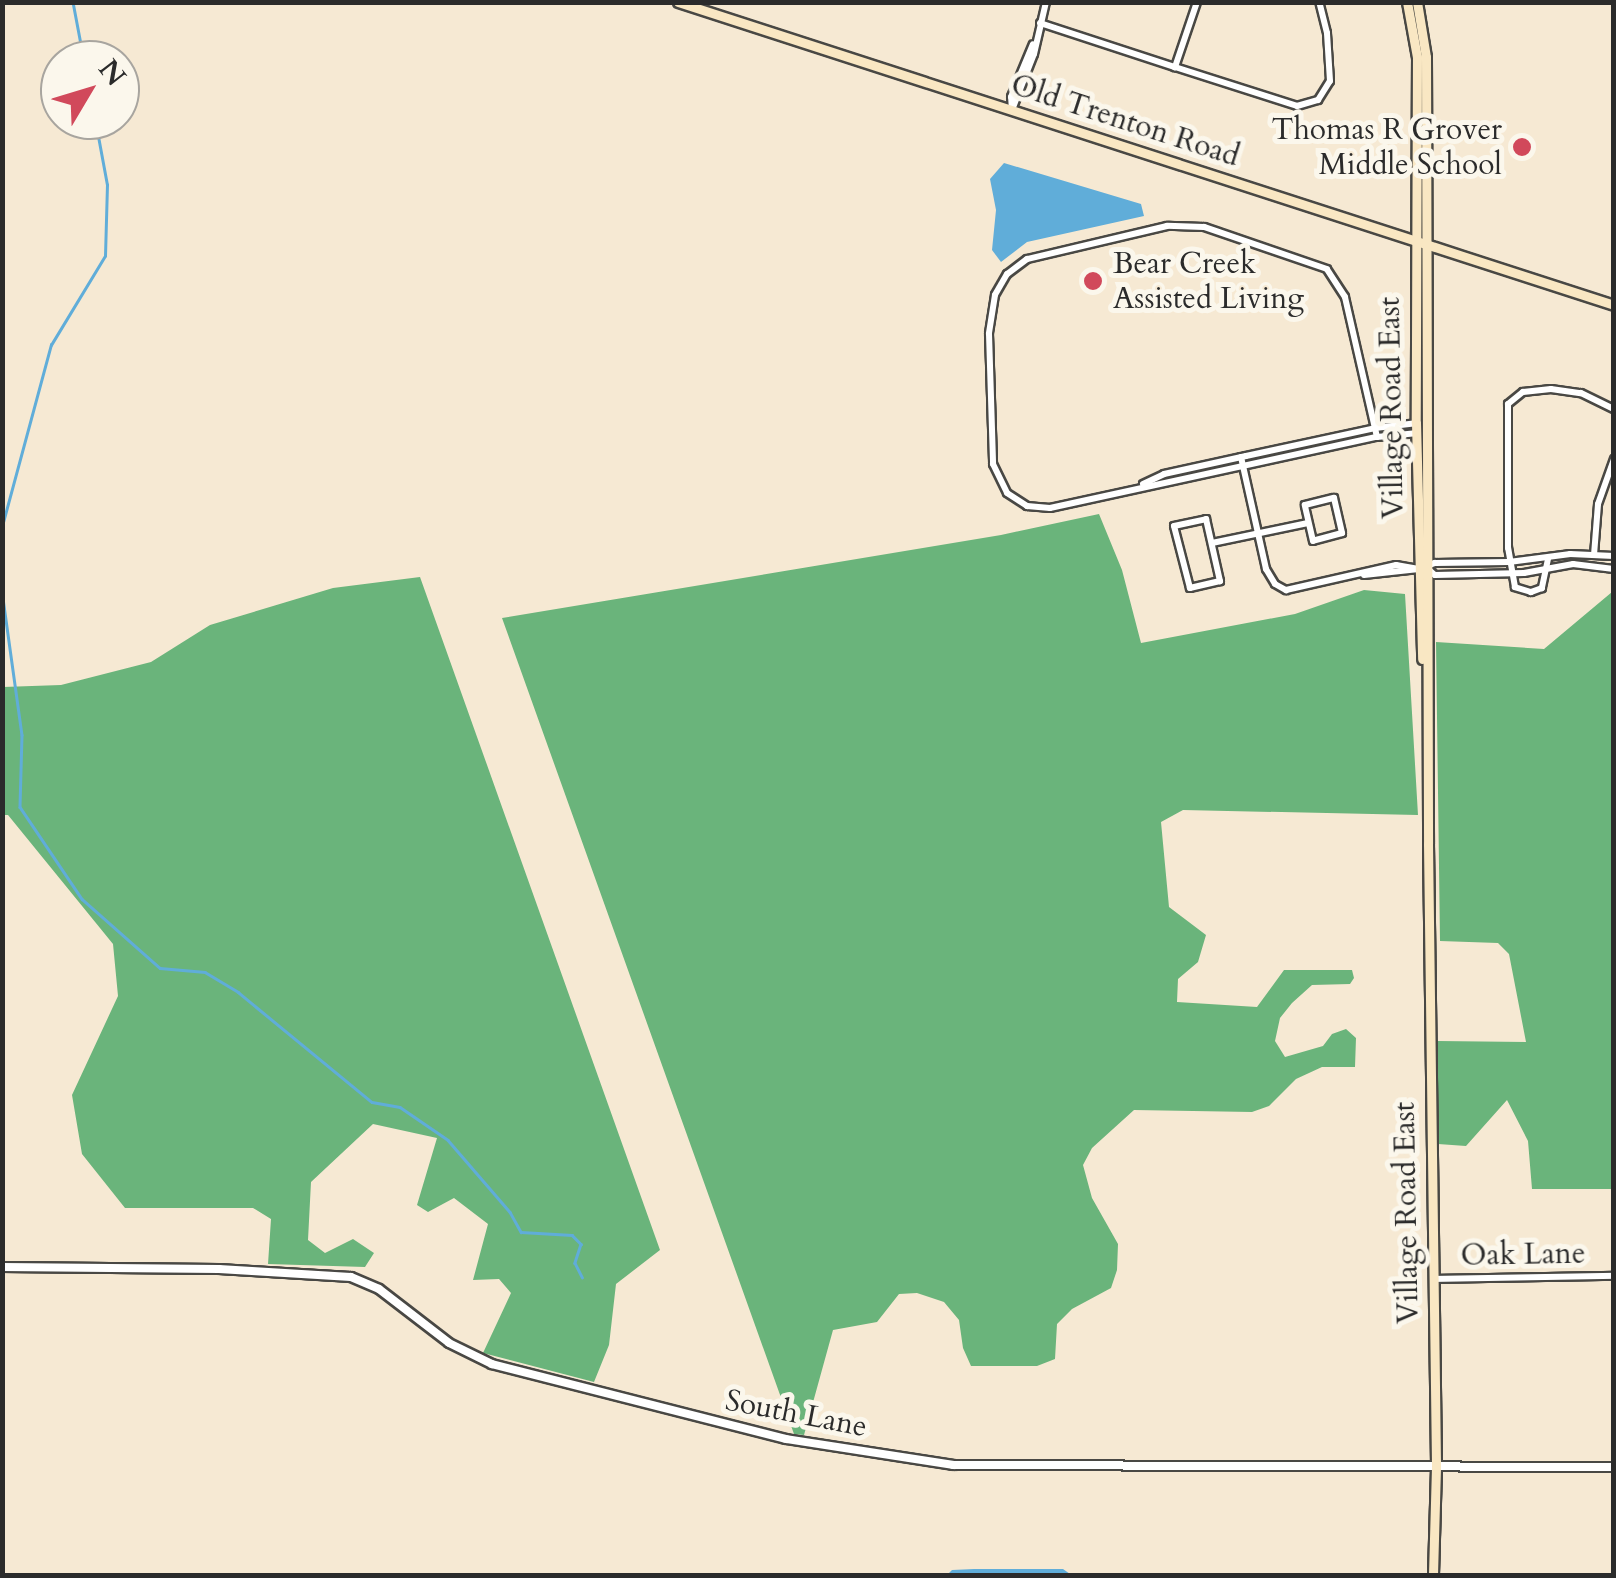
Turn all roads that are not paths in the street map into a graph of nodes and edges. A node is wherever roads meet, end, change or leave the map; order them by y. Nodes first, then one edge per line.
1 (678, 2) edge
2 (1046, 2) edge
3 (1197, 2) edge
4 (1318, 2) edge
5 (1407, 2) edge
6 (1417, 2) edge
7 (1040, 23) junction
8 (1175, 68) junction
9 (1012, 110) junction
10 (1421, 242) junction
11 (1614, 305) edge
12 (1614, 409) edge
13 (1420, 428) junction
14 (1376, 432) junction
15 (1614, 459) edge
16 (1242, 462) junction
17 (1308, 522) junction
18 (1258, 534) junction
19 (1212, 544) junction
20 (1594, 554) junction
21 (1614, 556) edge
22 (1509, 562) junction
23 (1549, 563) junction
24 (1594, 565) junction
25 (1419, 570) junction
26 (1614, 570) edge
27 (1510, 572) junction
28 (2, 1267) edge
29 (1614, 1276) edge
30 (1434, 1280) junction
31 (1436, 1467) junction
32 (1614, 1467) edge
33 (1433, 1576) edge

1 - 9 main road, Old Trenton Road
2 - 7 street
3 - 8 street
4 - 8 street
5 - 10 main road, Village Road East
6 - 10 main road, Village Road East
7 - 8 street
7 - 9 street
9 - 10 main road, Old Trenton Road
10 - 11 main road, Old Trenton Road
10 - 13 main road, Village Road East
12 - 22 street
13 - 14 street
13 - 25 main road, Village Road East
14 - 16 street
14 - 16 street
15 - 20 street
16 - 18 street
17 - 17 street
17 - 18 street
18 - 19 street
18 - 25 street
19 - 19 street
20 - 21 street
20 - 23 street
20 - 24 street
22 - 23 street
22 - 25 street
22 - 27 street
23 - 24 street
23 - 27 street
23 - 27 street
24 - 26 street
25 - 27 street
25 - 30 main road, Village Road East
28 - 31 street, South Lane
29 - 30 street, Oak Lane
30 - 31 main road, Village Road East
31 - 32 street, South Lane
31 - 33 main road, Village Road East

